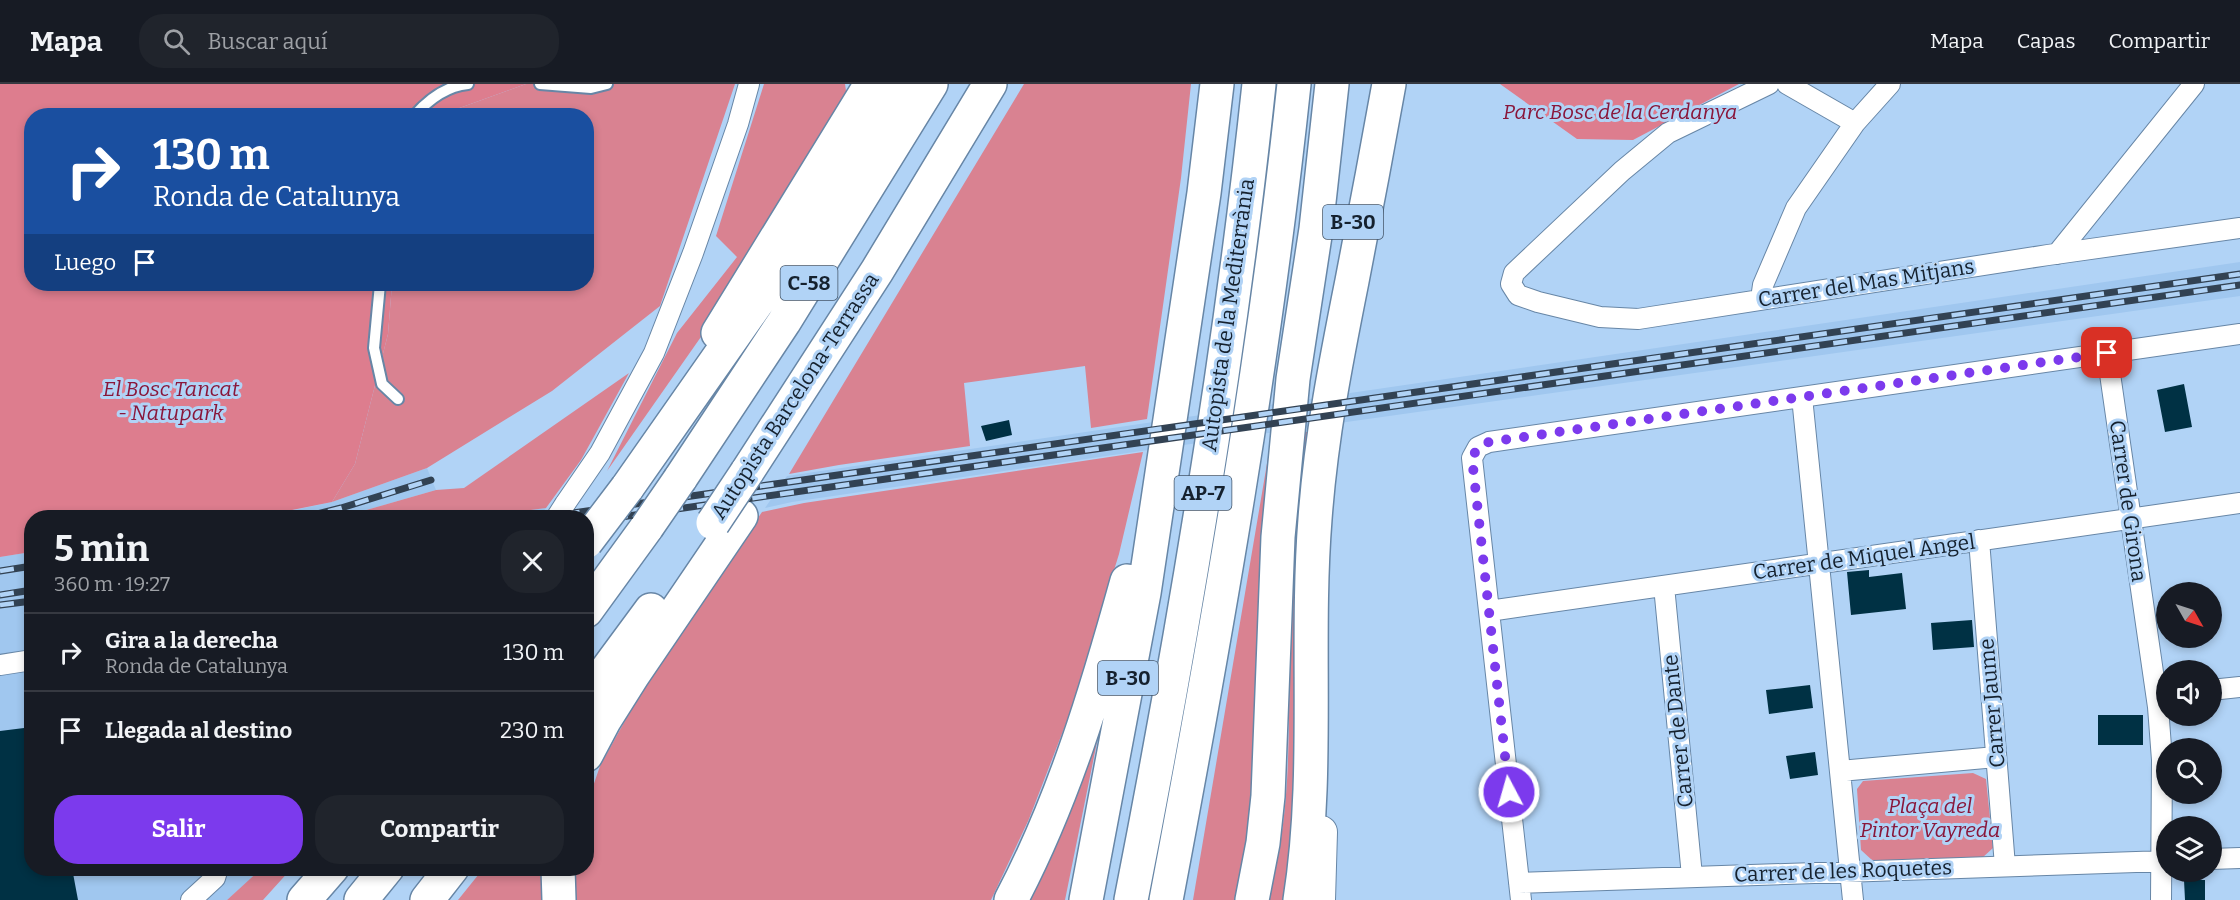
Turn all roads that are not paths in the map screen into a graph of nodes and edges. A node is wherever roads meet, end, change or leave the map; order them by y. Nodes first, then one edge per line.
1 (468, 84) edge
2 (540, 84) edge
3 (607, 84) edge
4 (749, 84) edge
5 (871, 84) edge
6 (903, 84) edge
7 (932, 84) edge
8 (990, 84) edge
9 (1217, 84) edge
10 (1259, 84) edge
11 (1294, 84) edge
12 (1332, 84) edge
13 (1373, 84) edge
14 (1389, 84) edge
15 (1769, 84) edge
16 (1787, 84) edge
17 (1890, 84) edge
18 (2194, 84) edge
19 (422, 108) edge
20 (1855, 123) junction
21 (2240, 228) edge
22 (2057, 254) junction
23 (379, 291) edge
24 (1761, 298) junction
25 (2240, 334) edge
26 (2107, 353) junction
27 (1335, 360) junction
28 (1802, 397) junction
29 (398, 399) dead end
30 (1165, 456) junction
31 (621, 488) junction
32 (2240, 503) edge
33 (561, 510) edge
34 (727, 519) junction
35 (2131, 519) junction
36 (594, 530) edge
37 (1979, 540) junction
38 (1819, 562) junction
39 (1664, 585) junction
40 (594, 600) edge
41 (1489, 611) junction
42 (1311, 654) junction
43 (24, 661) edge
44 (0, 665) edge
45 (2156, 666) edge
46 (2240, 687) edge
47 (594, 688) edge
48 (2222, 689) edge
49 (2161, 726) edge
50 (594, 740) edge
51 (1996, 757) junction
52 (1840, 771) junction
53 (2163, 816) edge
54 (2240, 858) edge
55 (2222, 859) edge
56 (2156, 861) edge
57 (2005, 866) junction
58 (1851, 870) junction
59 (216, 876) edge
60 (325, 876) edge
61 (380, 876) edge
62 (446, 876) edge
63 (558, 876) edge
64 (1692, 876) junction
65 (2162, 882) edge
66 (1520, 891) edge
67 (191, 900) edge
68 (304, 900) edge
69 (361, 900) edge
70 (427, 900) edge
71 (559, 900) edge
72 (1011, 900) edge
73 (1086, 900) edge
74 (1131, 900) edge
75 (1166, 900) edge
76 (1252, 900) edge
77 (1300, 900) edge
78 (1319, 900) edge
79 (1853, 900) edge
80 (2161, 900) edge

1 - 19 lane
2 - 3 lane
4 - 33 street
5 - 31 highway
6 - 31 highway
7 - 40 highway, C-58, bridge
8 - 34 highway, Autopista Barcelona-Terrassa / C-58, bridge
9 - 30 highway, B-30
10 - 74 highway, Autopista de la Mediterrània / AP-7
11 - 75 highway, Autopista de la Mediterrània / AP-7
12 - 76 highway
13 - 27 highway, B-30
14 - 27 highway
15 - 24 street, Carrer del Mas Mitjans
16 - 20 street
17 - 20 street
18 - 22 street
20 - 24 street
21 - 22 street, Carrer del Mas Mitjans
22 - 24 street, Carrer del Mas Mitjans
23 - 29 lane
25 - 26 street
26 - 28 street
26 - 35 street, Carrer de Girona
27 - 42 highway, B-30
28 - 38 street
28 - 41 street
30 - 72 highway
30 - 73 highway, B-30
31 - 36 highway, bridge
32 - 35 street, Carrer de Miquel Angel
34 - 47 highway, Autopista Barcelona-Terrassa / C-58
34 - 50 highway
35 - 37 street, Carrer de Miquel Angel
35 - 45 street, Carrer de Girona
37 - 38 street, Carrer de Miquel Angel
37 - 51 street, Carrer Jaume
38 - 39 street, Carrer de Miquel Angel
38 - 52 street
39 - 41 street, Carrer de Miquel Angel
39 - 64 street, Carrer de Dante
41 - 66 street
42 - 77 highway, B-30
42 - 78 main road
43 - 44 street
46 - 48 street
49 - 53 street, Carrer de Girona
51 - 52 street
51 - 57 street, Carrer Jaume
52 - 58 street
54 - 55 street
56 - 57 street, Carrer de les Roquetes
57 - 58 street, Carrer de les Roquetes
58 - 64 street, Carrer de les Roquetes
58 - 79 street
59 - 67 street
60 - 68 highway
61 - 69 highway
62 - 70 highway
63 - 71 highway
64 - 66 street, Carrer de les Roquetes
65 - 80 street, Carrer de Girona

